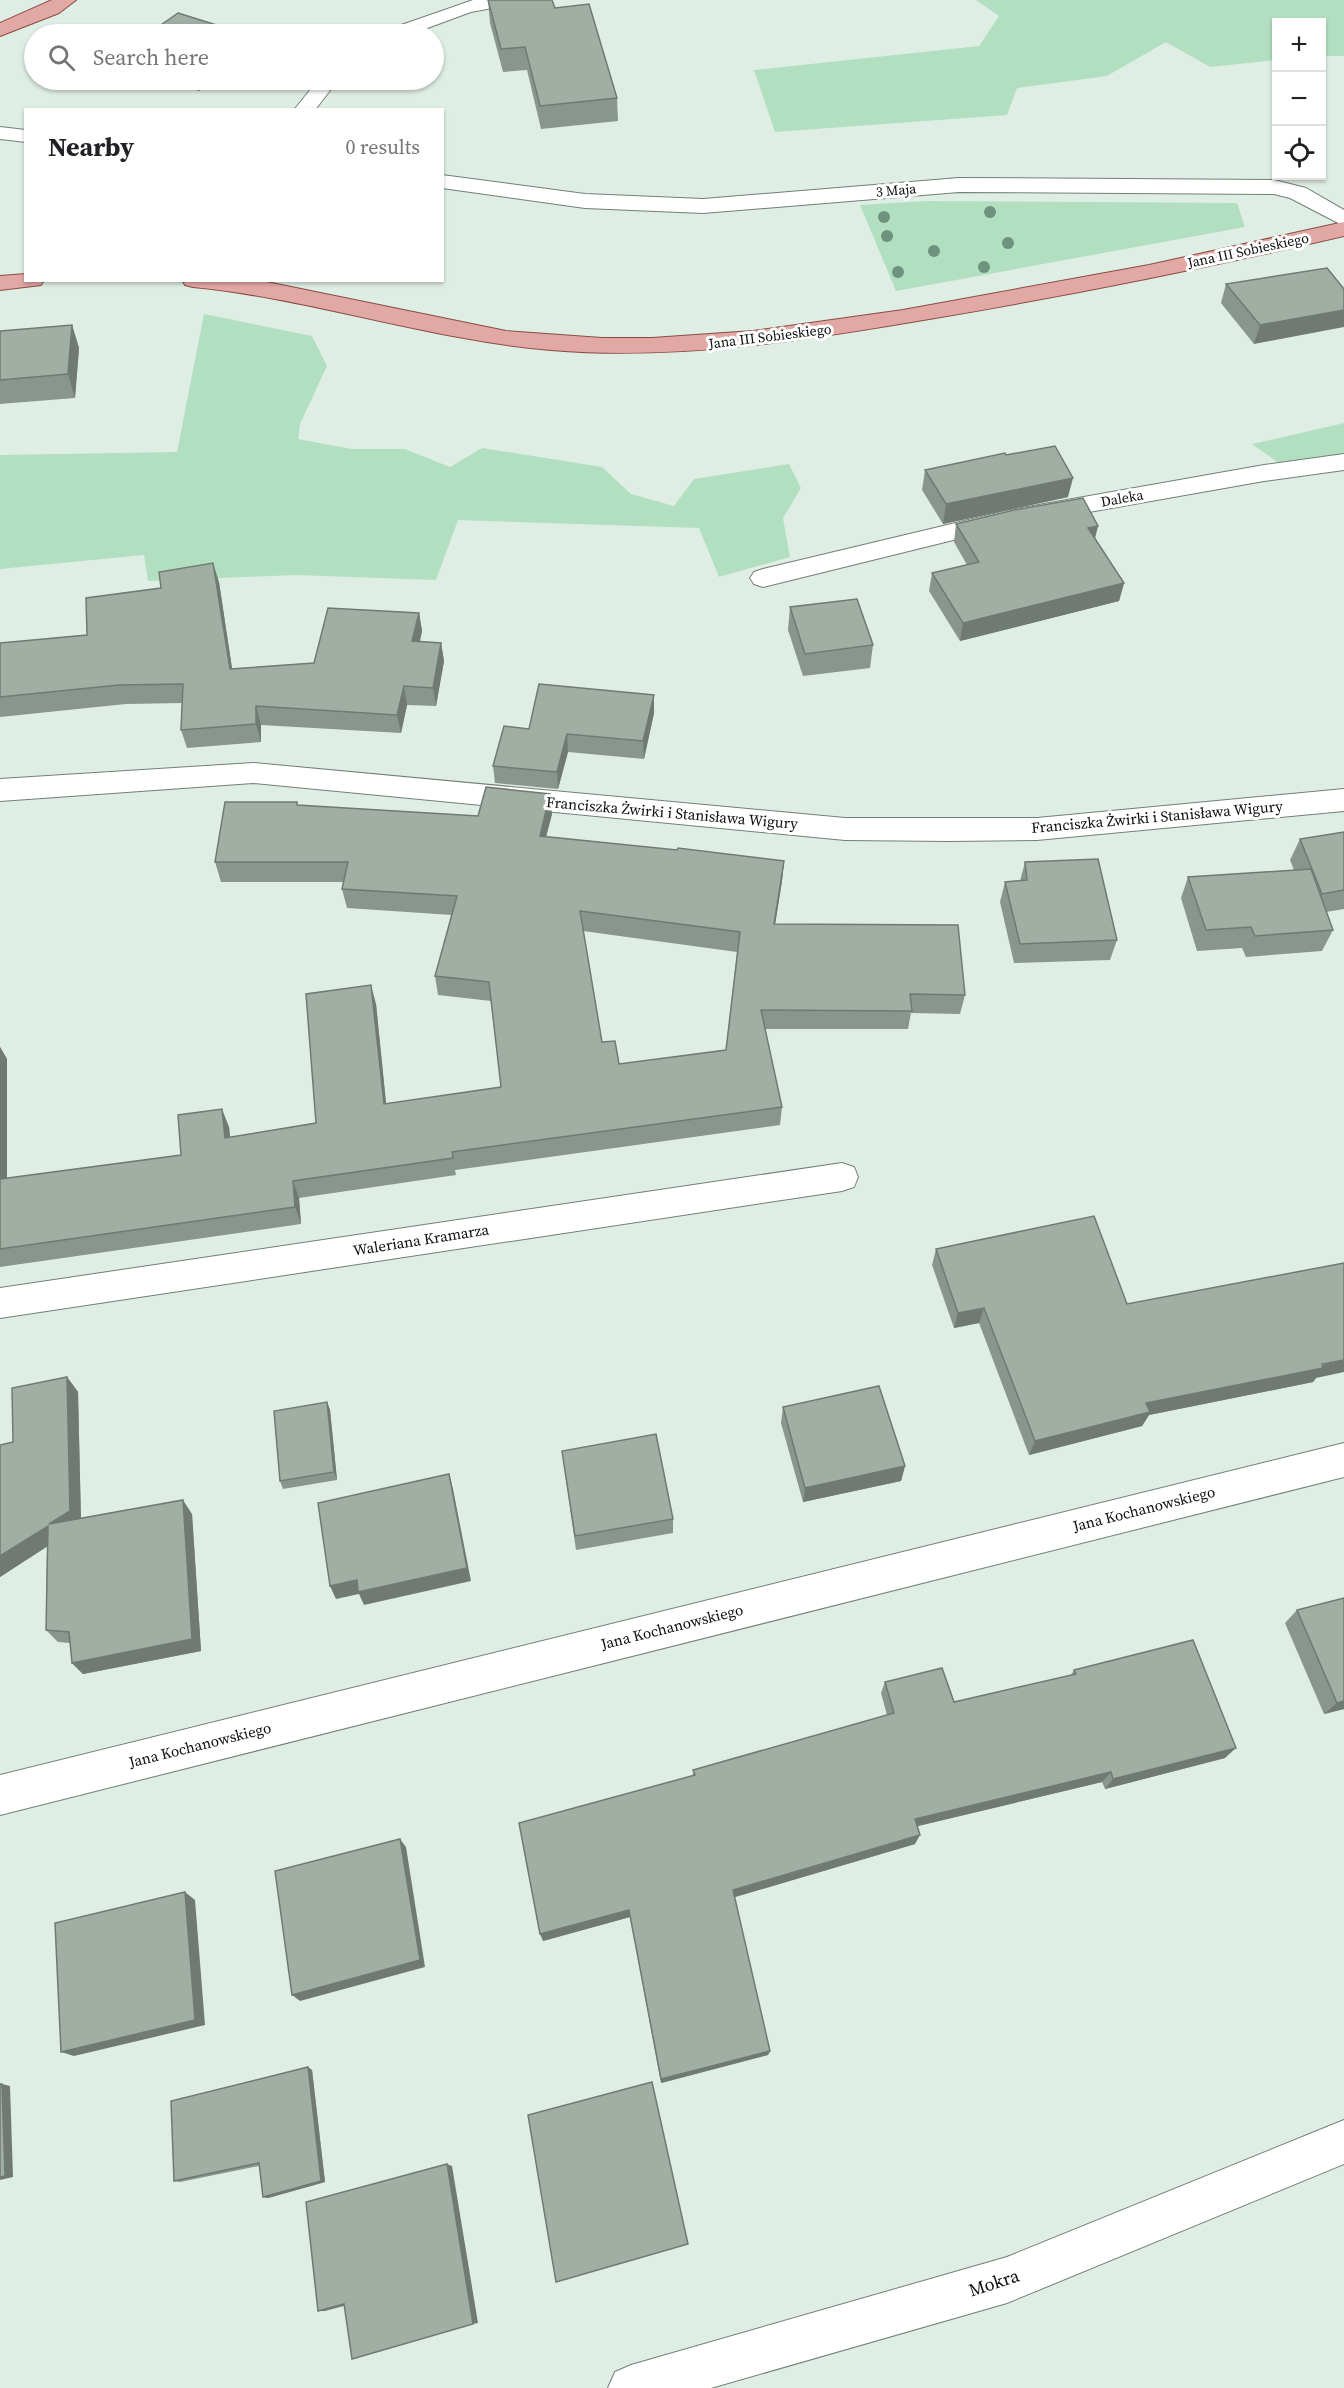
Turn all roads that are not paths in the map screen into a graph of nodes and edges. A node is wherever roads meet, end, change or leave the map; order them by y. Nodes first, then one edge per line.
1 (66, 0) edge
2 (507, 0) edge
3 (422, 24) edge
4 (0, 30) edge
5 (320, 90) edge
6 (306, 108) edge
7 (0, 133) edge
8 (24, 136) edge
9 (444, 181) edge
10 (1344, 219) edge
11 (1344, 229) edge
12 (24, 281) edge
13 (208, 282) edge
14 (0, 283) edge
15 (1344, 462) edge
16 (763, 578) dead end
17 (0, 790) edge
18 (1344, 800) edge
19 (842, 1177) dead end
20 (0, 1303) edge
21 (1344, 1460) edge
22 (0, 1795) edge
23 (1344, 2142) edge
24 (631, 2388) edge

1 - 4 main road
2 - 3 street
5 - 6 street
7 - 8 street
9 - 10 street, 3 Maja
11 - 13 main road, Jana III Sobieskiego
12 - 14 main road
15 - 16 street, Daleka
17 - 18 street, Franciszka Żwirki i Stanisława Wigury
19 - 20 street, Waleriana Kramarza
21 - 22 street, Jana Kochanowskiego
23 - 24 street, Mokra

